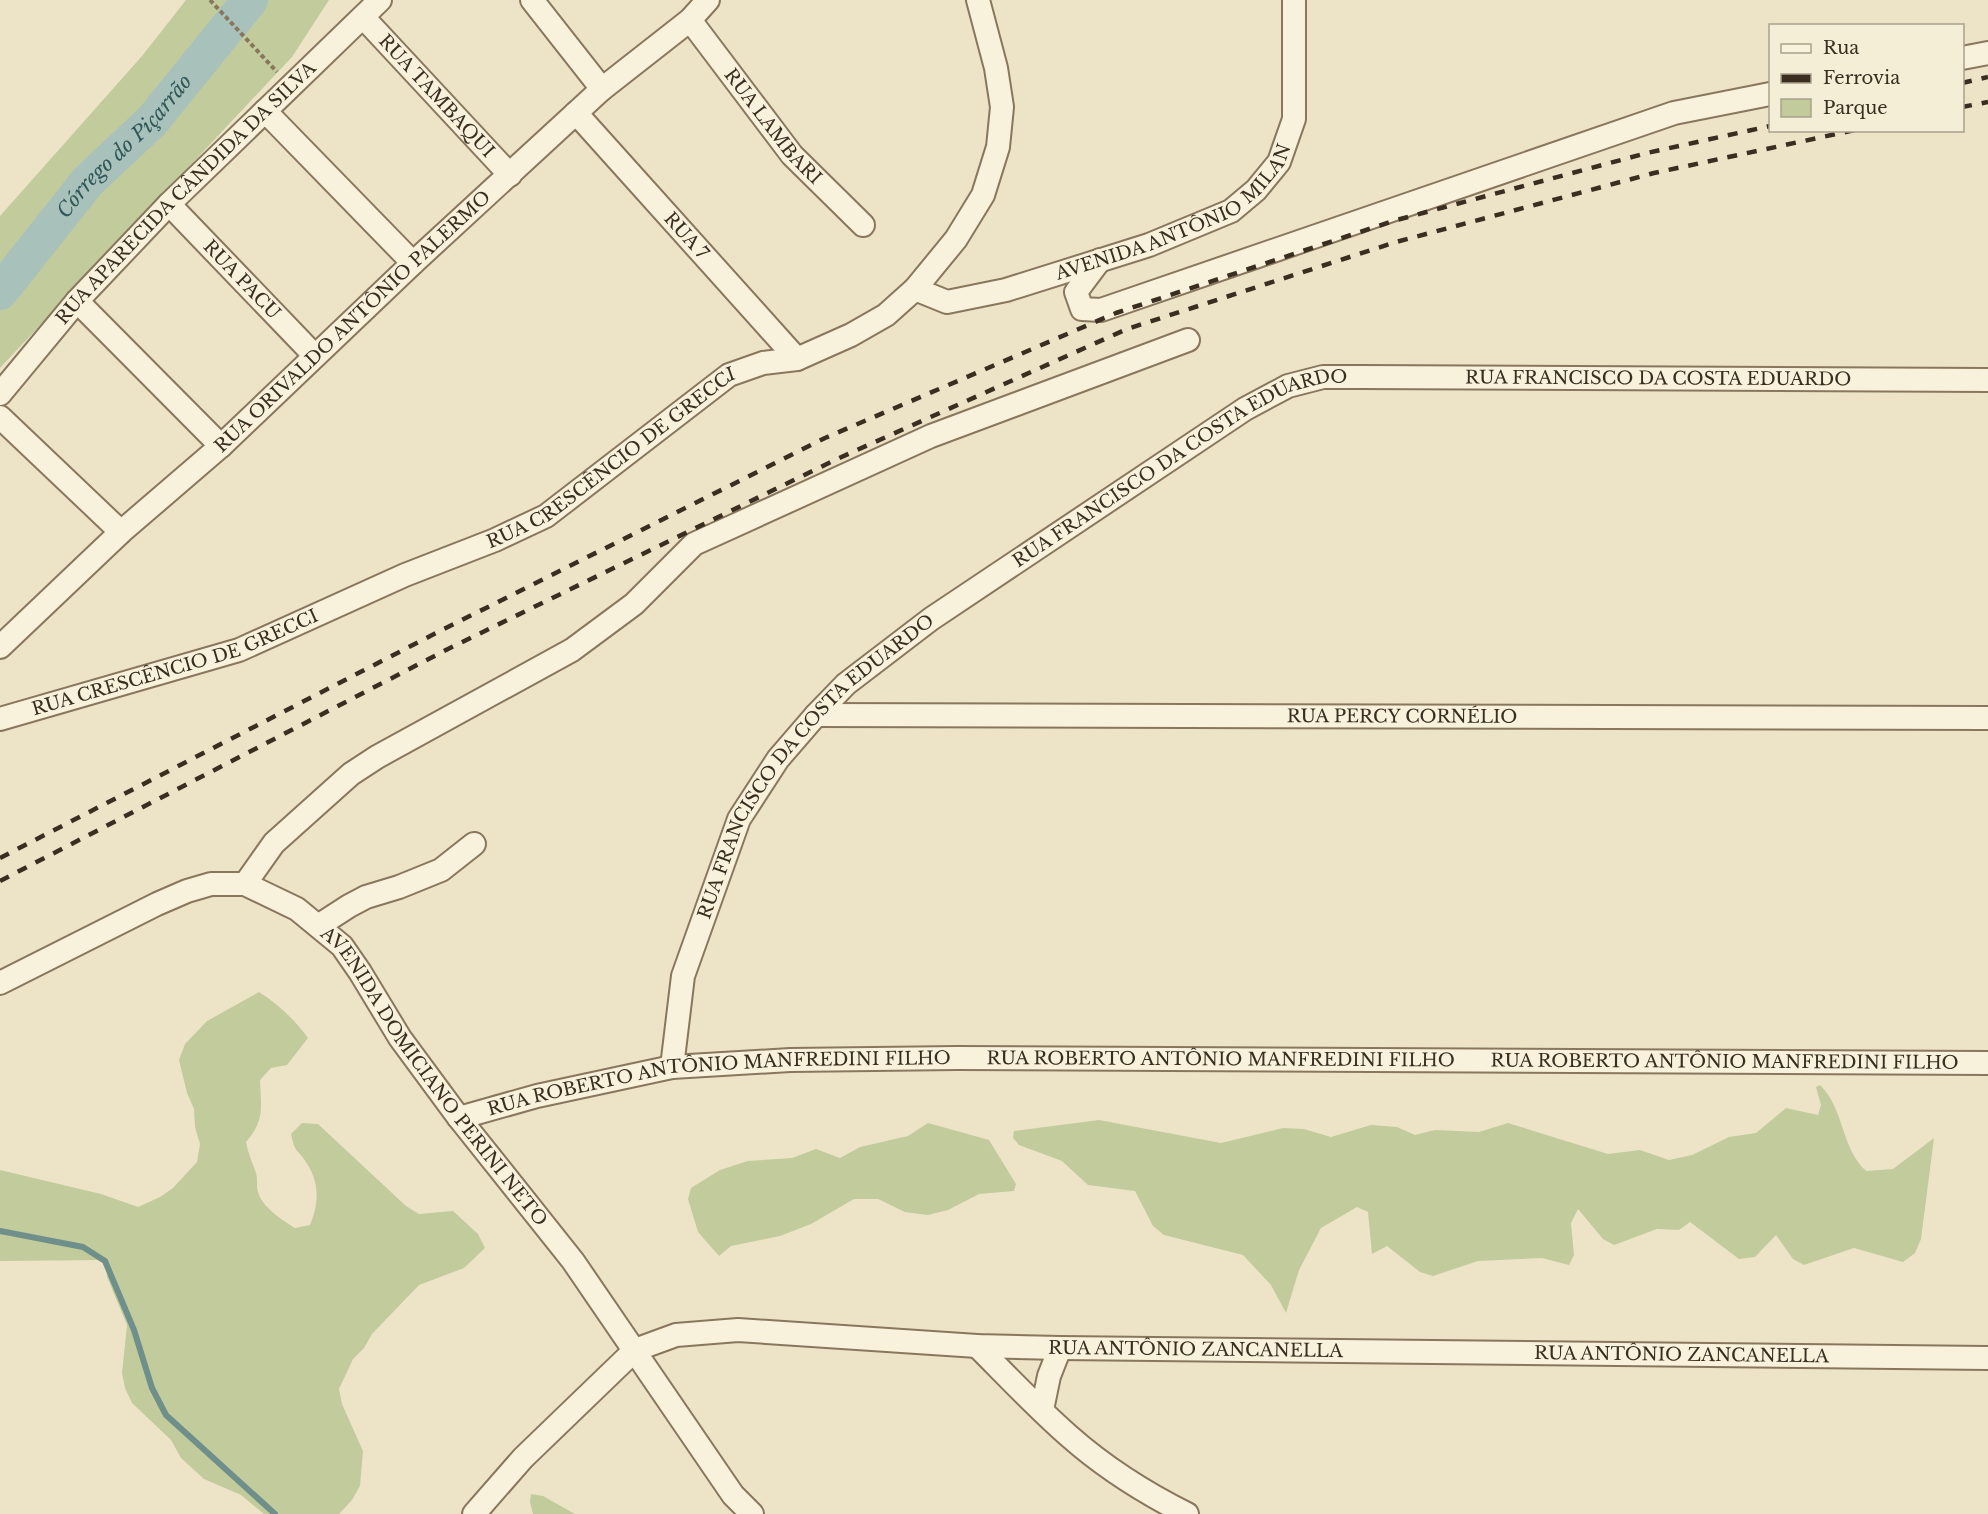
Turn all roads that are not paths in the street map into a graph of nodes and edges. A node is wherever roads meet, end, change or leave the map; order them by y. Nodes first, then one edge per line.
1 (380, 0) edge
2 (532, 0) edge
3 (708, 0) edge
4 (978, 0) edge
5 (1294, 0) edge
6 (363, 16) junction
7 (690, 20) junction
8 (1988, 53) edge
9 (1964, 58) edge
10 (602, 89) junction
11 (1769, 94) edge
12 (265, 111) junction
13 (576, 113) junction
14 (510, 175) junction
15 (169, 204) junction
16 (863, 225) dead end
17 (1100, 260) junction
18 (413, 263) junction
19 (915, 290) junction
20 (77, 301) junction
21 (1188, 340) dead end
22 (315, 356) junction
23 (797, 359) junction
24 (1988, 380) edge
25 (0, 394) edge
26 (0, 417) edge
27 (221, 446) junction
28 (121, 532) junction
29 (0, 647) edge
30 (816, 714) junction
31 (1988, 718) edge
32 (0, 719) edge
33 (474, 844) dead end
34 (245, 884) junction
35 (318, 926) junction
36 (0, 982) edge
37 (1988, 1063) edge
38 (672, 1067) junction
39 (459, 1118) junction
40 (977, 1346) junction
41 (1060, 1348) junction
42 (635, 1350) junction
43 (1988, 1358) edge
44 (1042, 1410) junction
45 (474, 1514) edge
46 (752, 1514) edge
47 (1187, 1514) edge

1 - 6 street, RUA APARECIDA CÂNDIDA DA SILVA
2 - 10 street
3 - 7 street, RUA ORIVALDO ANTÔNIO PALERMO
4 - 19 street, RUA CRESCÊNCIO DE GRECCI
5 - 17 street, AVENIDA ANTÔNIO MILAN
6 - 12 street, RUA APARECIDA CÂNDIDA DA SILVA
6 - 14 street, RUA TAMBAQUI
7 - 10 street, RUA ORIVALDO ANTÔNIO PALERMO
7 - 16 street, RUA LAMBARI
8 - 9 street
10 - 13 street, RUA ORIVALDO ANTÔNIO PALERMO
11 - 17 street
12 - 15 street, RUA APARECIDA CÂNDIDA DA SILVA
12 - 18 street
13 - 14 street, RUA ORIVALDO ANTÔNIO PALERMO
13 - 23 street, RUA 7
14 - 18 street, RUA ORIVALDO ANTÔNIO PALERMO
15 - 20 street, RUA APARECIDA CÂNDIDA DA SILVA
15 - 22 street, RUA PACU
17 - 19 street, AVENIDA ANTÔNIO MILAN
18 - 22 street, RUA ORIVALDO ANTÔNIO PALERMO
19 - 23 street, RUA CRESCÊNCIO DE GRECCI
20 - 25 street, RUA APARECIDA CÂNDIDA DA SILVA
20 - 27 street
21 - 34 street
22 - 27 street, RUA ORIVALDO ANTÔNIO PALERMO
23 - 32 street, RUA CRESCÊNCIO DE GRECCI
24 - 30 street, RUA FRANCISCO DA COSTA EDUARDO
26 - 28 street
27 - 28 street, RUA ORIVALDO ANTÔNIO PALERMO
28 - 29 street, RUA ORIVALDO ANTÔNIO PALERMO
30 - 31 street, RUA PERCY CORNÉLIO
30 - 38 street, RUA FRANCISCO DA COSTA EDUARDO
33 - 35 street
34 - 35 street, AVENIDA DOMICIANO PERINI NETO
34 - 36 street, AVENIDA DOMICIANO PERINI NETO
35 - 39 street, AVENIDA DOMICIANO PERINI NETO
37 - 38 street, RUA ROBERTO ANTÔNIO MANFREDINI FILHO
38 - 39 street, RUA ROBERTO ANTÔNIO MANFREDINI FILHO
39 - 42 street, AVENIDA DOMICIANO PERINI NETO
40 - 41 street, RUA ANTÔNIO ZANCANELLA
40 - 42 street, RUA ANTÔNIO ZANCANELLA
40 - 44 street
41 - 43 street, RUA ANTÔNIO ZANCANELLA
41 - 44 street
42 - 45 street, RUA ANTÔNIO ZANCANELLA
42 - 46 street, AVENIDA DOMICIANO PERINI NETO
44 - 47 street

